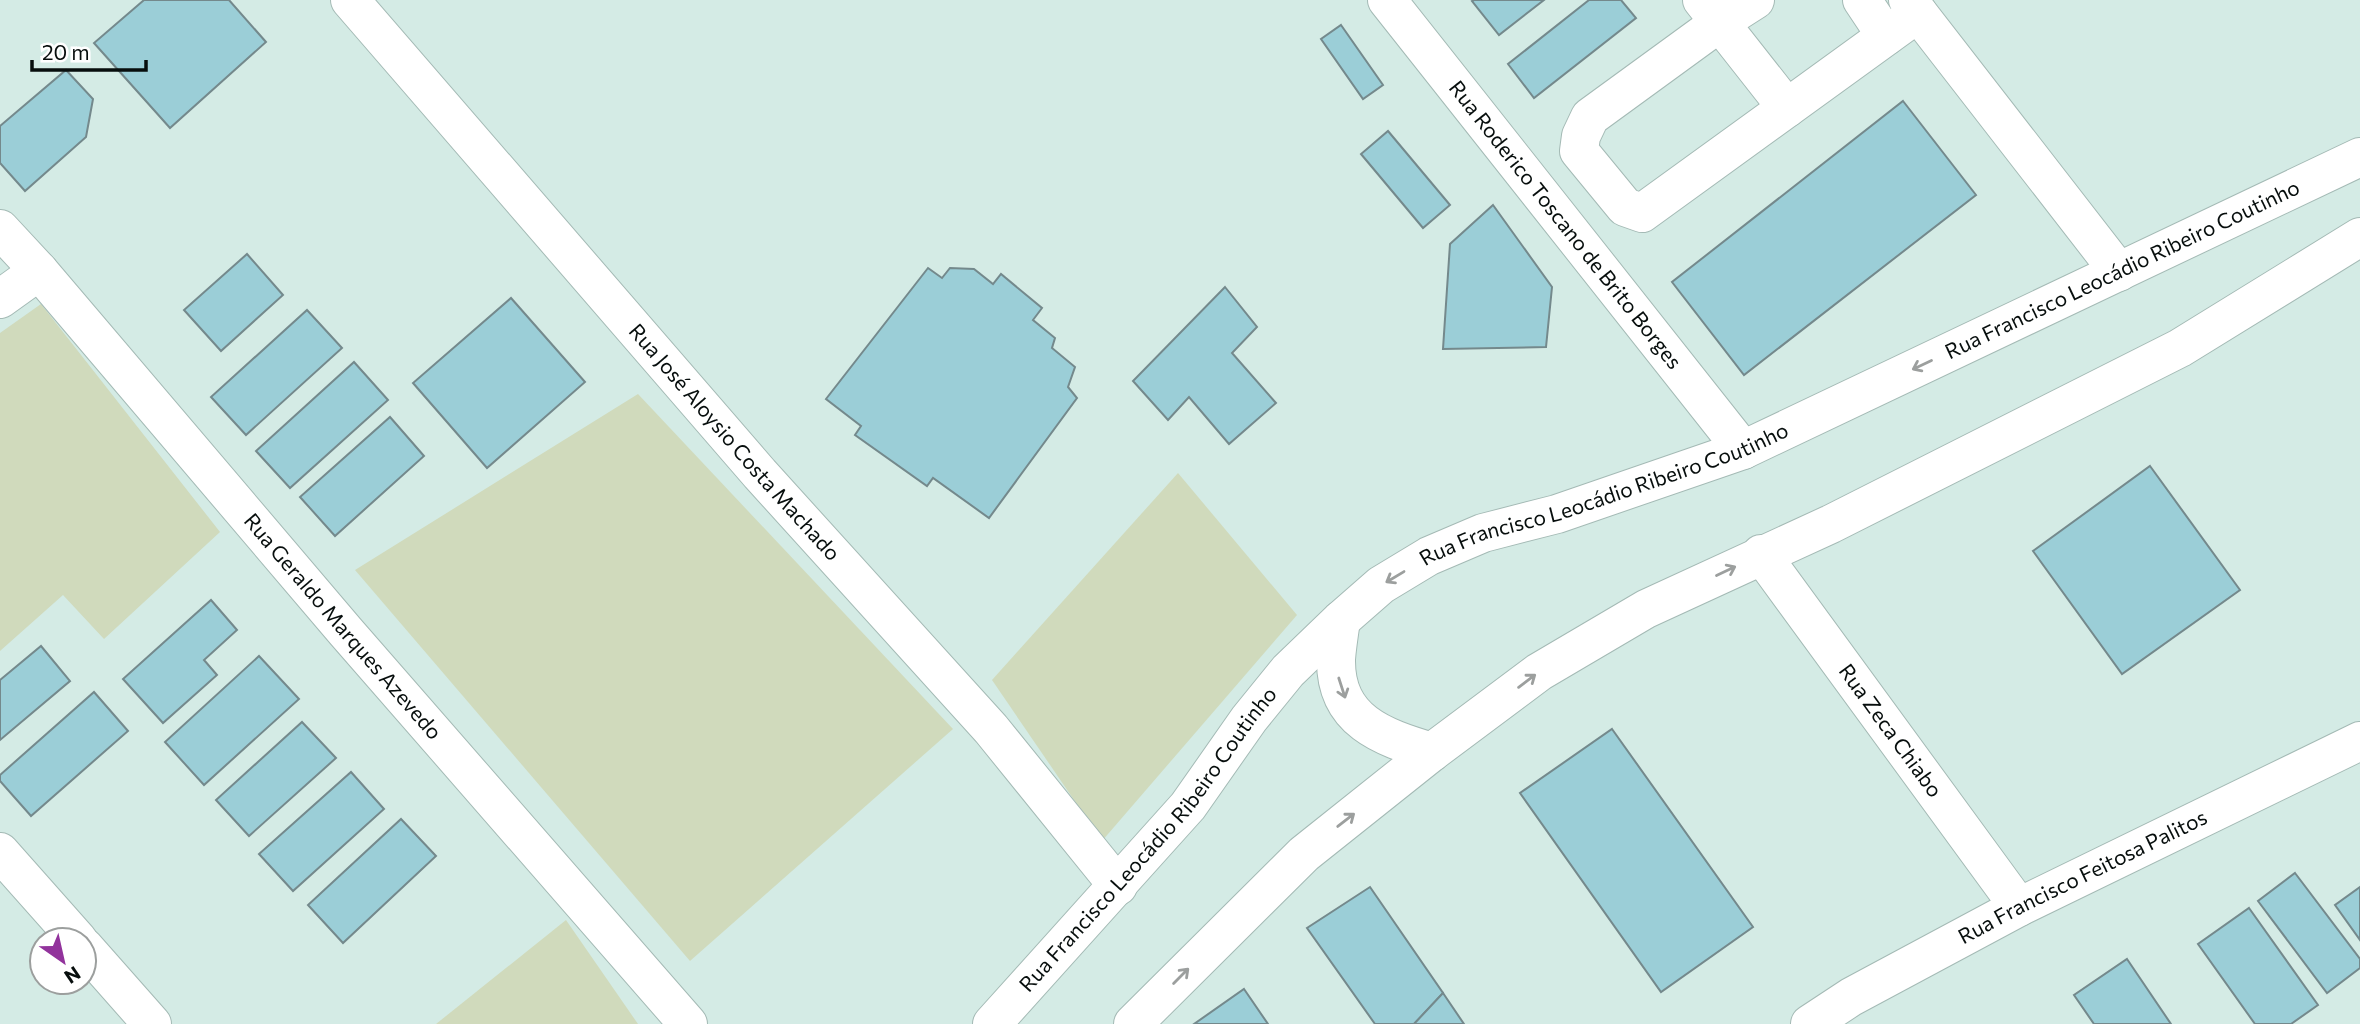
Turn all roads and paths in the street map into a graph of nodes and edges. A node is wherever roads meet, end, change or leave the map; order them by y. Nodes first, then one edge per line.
1 (349, 0) edge
2 (1387, 0) edge
3 (1755, 0) edge
4 (1862, 0) edge
5 (1913, 6) edge
6 (1710, 11) edge
7 (1886, 36) junction
8 (1787, 108) junction
9 (2360, 157) edge
10 (0, 229) edge
11 (2360, 237) edge
12 (39, 271) junction
13 (2119, 272) junction
14 (0, 299) edge
15 (1743, 450) junction
16 (1761, 554) junction
17 (1341, 620) junction
18 (2360, 741) edge
19 (1432, 752) junction
20 (0, 852) edge
21 (1118, 886) junction
22 (2018, 907) junction
23 (66, 926) edge
24 (98, 963) edge
25 (152, 1024) edge
26 (688, 1024) edge
27 (992, 1024) edge
28 (1133, 1024) edge
29 (1810, 1024) edge

1 - 21 street, Rua José Aloysio Costa Machado
2 - 15 street, Rua Roderico Toscano de Brito Borges
3 - 6 street
4 - 7 street
5 - 7 street
5 - 13 street
6 - 8 street
6 - 8 street
7 - 8 street
9 - 13 street, Rua Francisco Leocádio Ribeiro Coutinho
10 - 12 street, Rua Geraldo Marques Azevedo
11 - 16 street
12 - 14 street
12 - 26 street, Rua Geraldo Marques Azevedo
13 -> 15 street, Rua Francisco Leocádio Ribeiro Coutinho
15 -> 17 street, Rua Francisco Leocádio Ribeiro Coutinho
19 -> 16 street
16 - 22 street, Rua Zeca Chiabo
17 -> 19 street
17 - 21 street, Rua Francisco Leocádio Ribeiro Coutinho
18 - 22 street, Rua Francisco Feitosa Palitos
28 -> 19 street
20 - 23 street
21 - 27 street, Rua Francisco Leocádio Ribeiro Coutinho
22 - 29 street, Rua Francisco Feitosa Palitos
24 - 25 street

